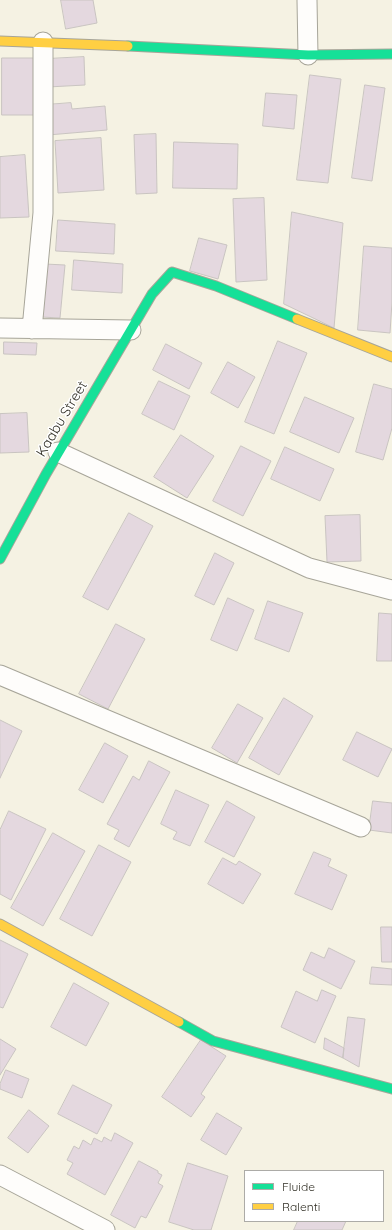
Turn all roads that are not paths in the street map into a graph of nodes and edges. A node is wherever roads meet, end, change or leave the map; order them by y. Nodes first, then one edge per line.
1 (307, 0) edge
2 (0, 41) edge
3 (43, 42) junction
4 (308, 54) junction
5 (392, 54) edge
6 (0, 328) edge
7 (32, 329) junction
8 (131, 330) junction
9 (392, 357) edge
10 (58, 452) junction
11 (0, 559) edge
12 (392, 590) edge
13 (0, 675) edge
14 (361, 827) dead end
15 (0, 924) edge
16 (392, 1089) edge
17 (0, 1175) edge
18 (105, 1230) edge

1 - 4 street
2 - 3 street
3 - 4 street
3 - 7 street
4 - 5 street
6 - 7 street
7 - 8 street
8 - 9 street, Kaabu Street
8 - 10 street, Kaabu Street
10 - 11 street, Kaabu Street
10 - 12 street
13 - 14 street
15 - 16 street
17 - 18 street

